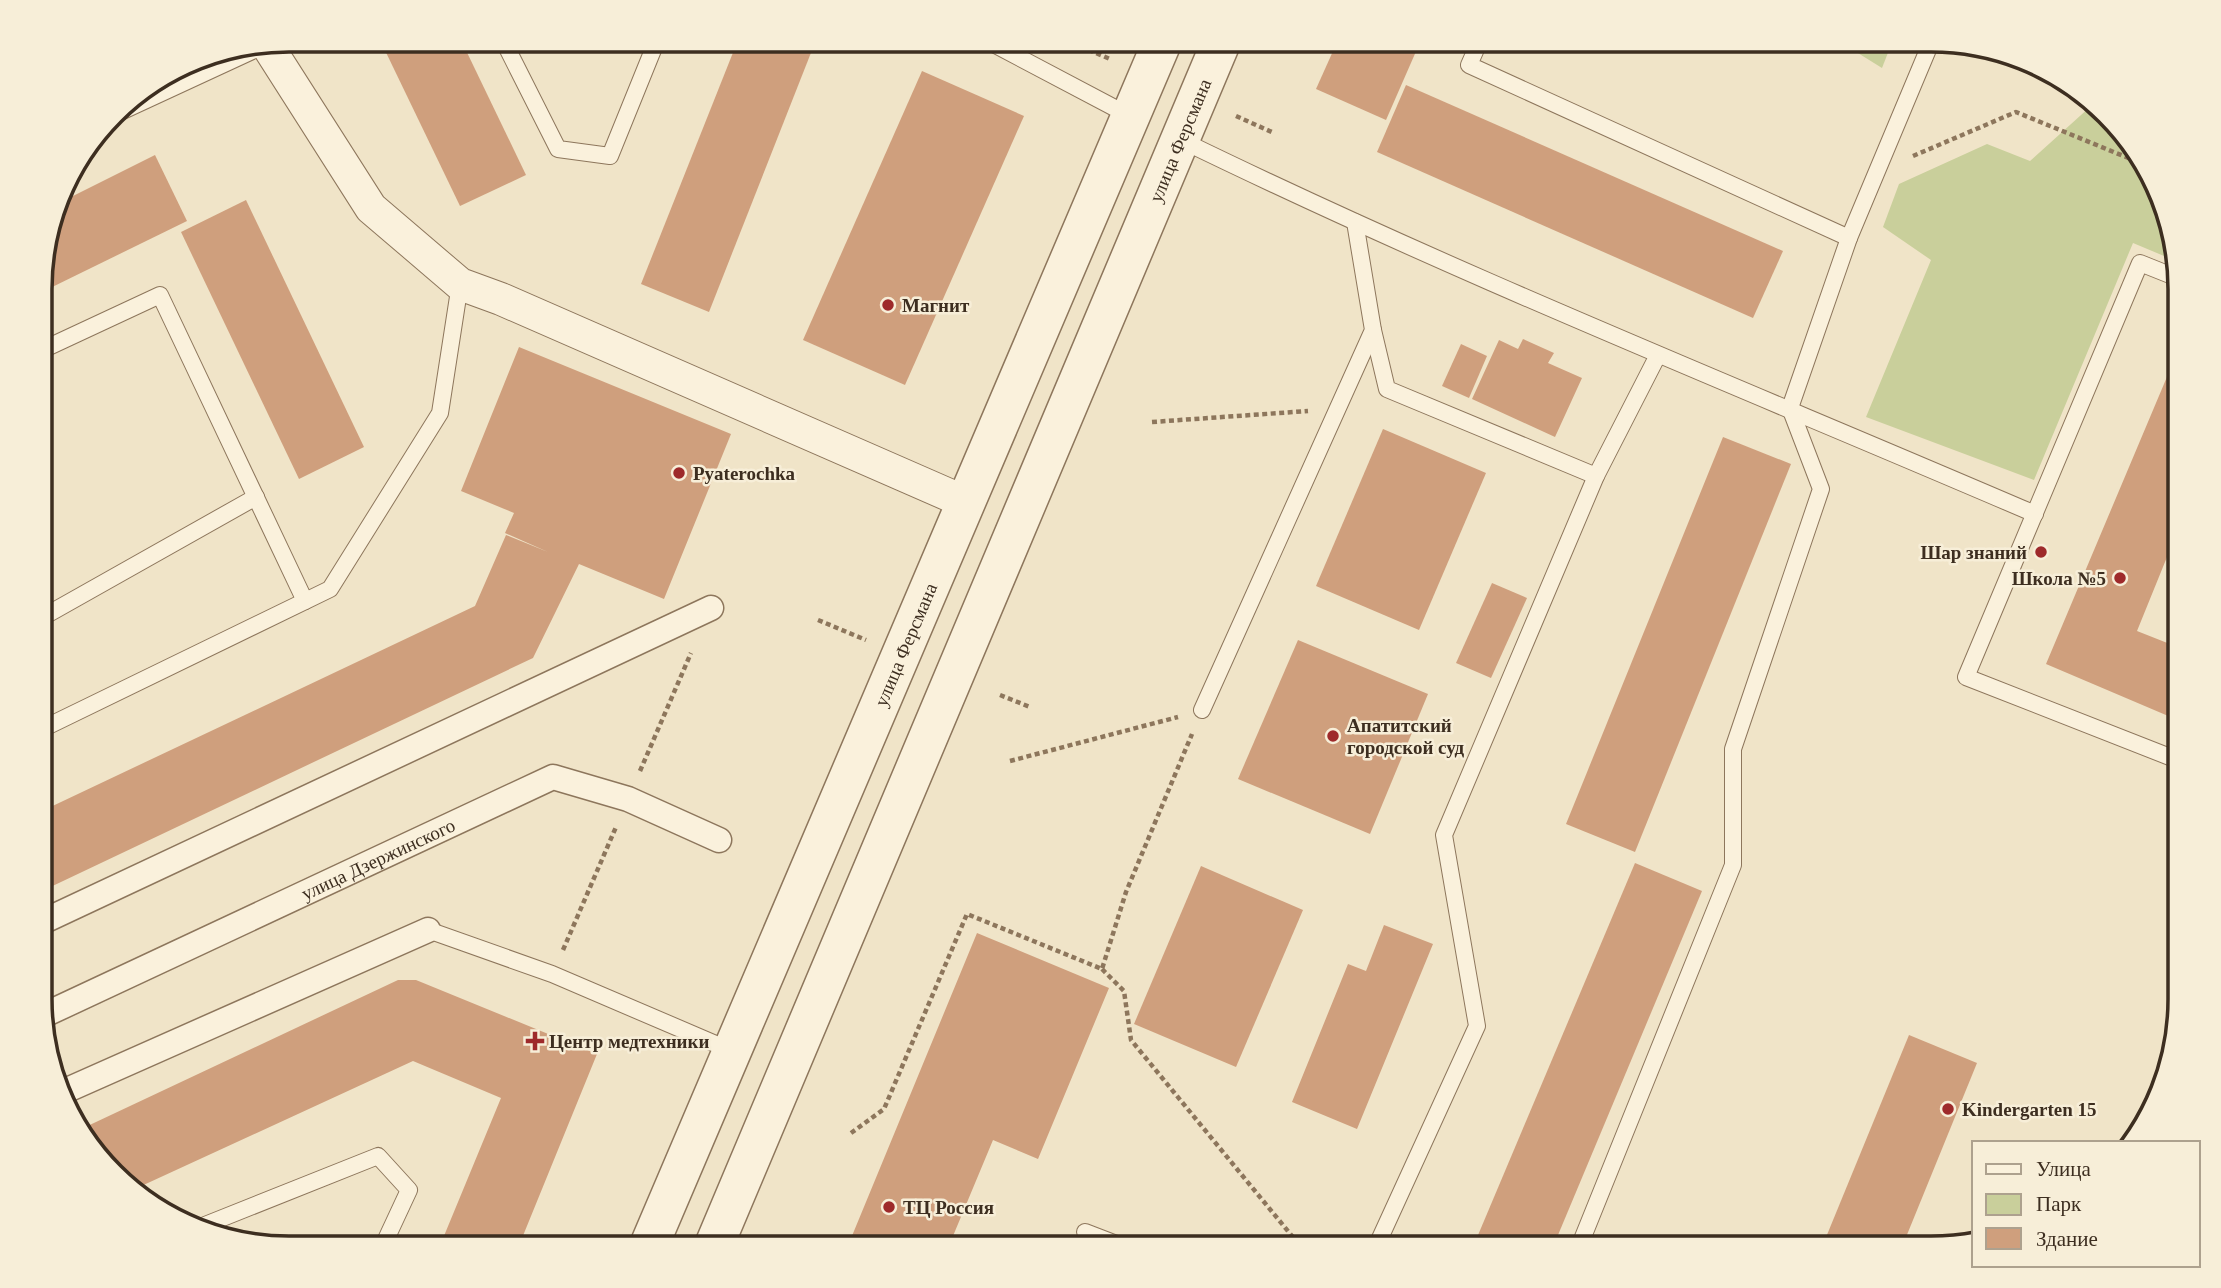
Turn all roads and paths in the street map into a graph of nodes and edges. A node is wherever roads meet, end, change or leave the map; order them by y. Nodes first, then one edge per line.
1 (509, 52) edge
2 (652, 52) edge
3 (1009, 52) edge
4 (1094, 52) edge
5 (1158, 52) edge
6 (1217, 52) edge
7 (1475, 52) edge
8 (1927, 52) edge
9 (271, 54) edge
10 (1110, 59) dead end
11 (232, 60) edge
12 (149, 99) edge
13 (1130, 116) junction
14 (1236, 116) dead end
15 (1274, 133) dead end
16 (1181, 140) junction
17 (2129, 158) edge
18 (1877, 171) junction
19 (1355, 222) junction
20 (1849, 238) junction
21 (2168, 274) edge
22 (460, 284) junction
23 (1373, 330) junction
24 (52, 345) edge
25 (1658, 355) junction
26 (1338, 408) junction
27 (1790, 408) junction
28 (1152, 422) dead end
29 (1596, 476) junction
30 (256, 497) junction
31 (965, 502) junction
32 (2035, 514) junction
33 (304, 601) junction
34 (711, 608) dead end
35 (52, 612) edge
36 (818, 620) dead end
37 (867, 640) dead end
38 (1000, 695) dead end
39 (1030, 707) dead end
40 (1202, 710) junction
41 (52, 724) edge
42 (2168, 756) edge
43 (1010, 761) dead end
44 (719, 840) dead end
45 (52, 917) edge
46 (428, 930) joint
47 (1102, 969) junction
48 (53, 1011) edge
49 (732, 1051) junction
50 (71, 1089) edge
51 (851, 1133) dead end
52 (213, 1222) edge
53 (1085, 1232) dead end
54 (1291, 1235) edge
55 (1381, 1235) edge
56 (1584, 1235) edge
57 (388, 1236) edge
58 (653, 1236) edge
59 (718, 1236) edge
60 (1094, 1236) edge

1 - 2 lane
3 - 13 lane
4 - 10 path
5 - 13 street, улица Ферсмана
6 - 16 street, улица Ферсмана
7 - 20 lane
8 - 18 lane
9 - 22 street
11 - 12 lane
13 - 16 street
13 - 31 street, улица Ферсмана
14 - 15 path
16 - 19 lane
16 - 59 street, улица Ферсмана
17 - 18 path
18 - 20 lane
19 - 23 lane
19 - 25 lane
20 - 27 lane
21 - 32 lane
22 - 31 street
22 - 33 lane
23 - 26 lane
23 - 29 lane
24 - 30 lane
25 - 27 lane
25 - 29 lane
26 - 28 path
26 - 40 lane
27 - 32 lane
27 - 56 lane
29 - 55 lane
30 - 33 lane
30 - 35 lane
31 - 49 street, улица Ферсмана
32 - 42 lane
33 - 41 lane
34 - 45 street
36 - 37 path
38 - 39 path
40 - 43 path
40 - 47 path
44 - 48 street, улица Дзержинского
46 - 49 lane
46 - 50 street
47 - 51 path
47 - 54 path
49 - 58 street, улица Ферсмана
52 - 57 lane
53 - 60 lane

